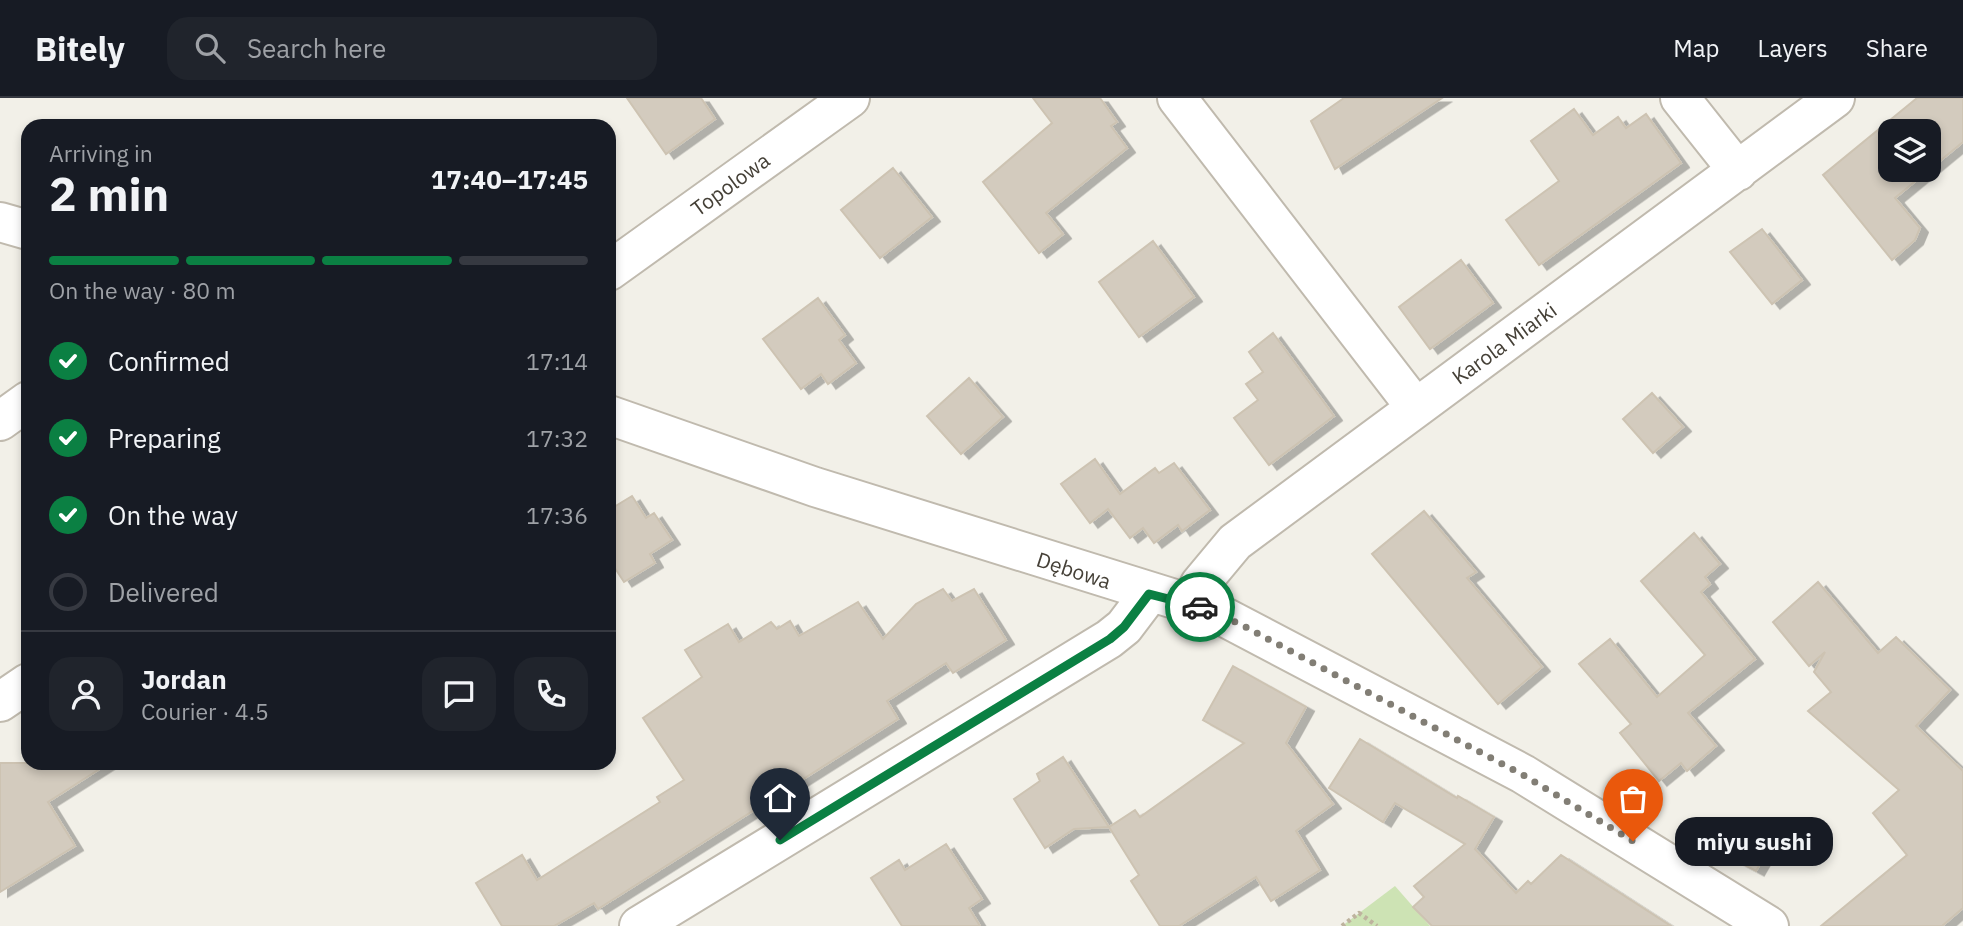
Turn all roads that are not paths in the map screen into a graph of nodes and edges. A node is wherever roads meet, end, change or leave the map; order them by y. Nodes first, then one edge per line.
1 (850, 98) edge
2 (1177, 98) edge
3 (1680, 98) edge
4 (1835, 98) edge
5 (1738, 170) junction
6 (0, 222) edge
7 (21, 228) edge
8 (616, 266) edge
9 (21, 406) edge
10 (1416, 408) junction
11 (616, 417) edge
12 (0, 421) edge
13 (1149, 594) junction
14 (1190, 604) junction
15 (21, 688) edge
16 (0, 702) edge
17 (639, 926) edge
18 (1769, 926) edge

1 - 8 street, Topolowa
2 - 10 street
3 - 5 street
4 - 5 street, Karola Miarki
5 - 10 street, Karola Miarki
6 - 7 street
9 - 12 street
10 - 14 street, Karola Miarki
11 - 13 street, Dębowa
13 - 14 street, Dębowa
13 - 17 street
14 - 18 street, Dębowa
15 - 16 street

